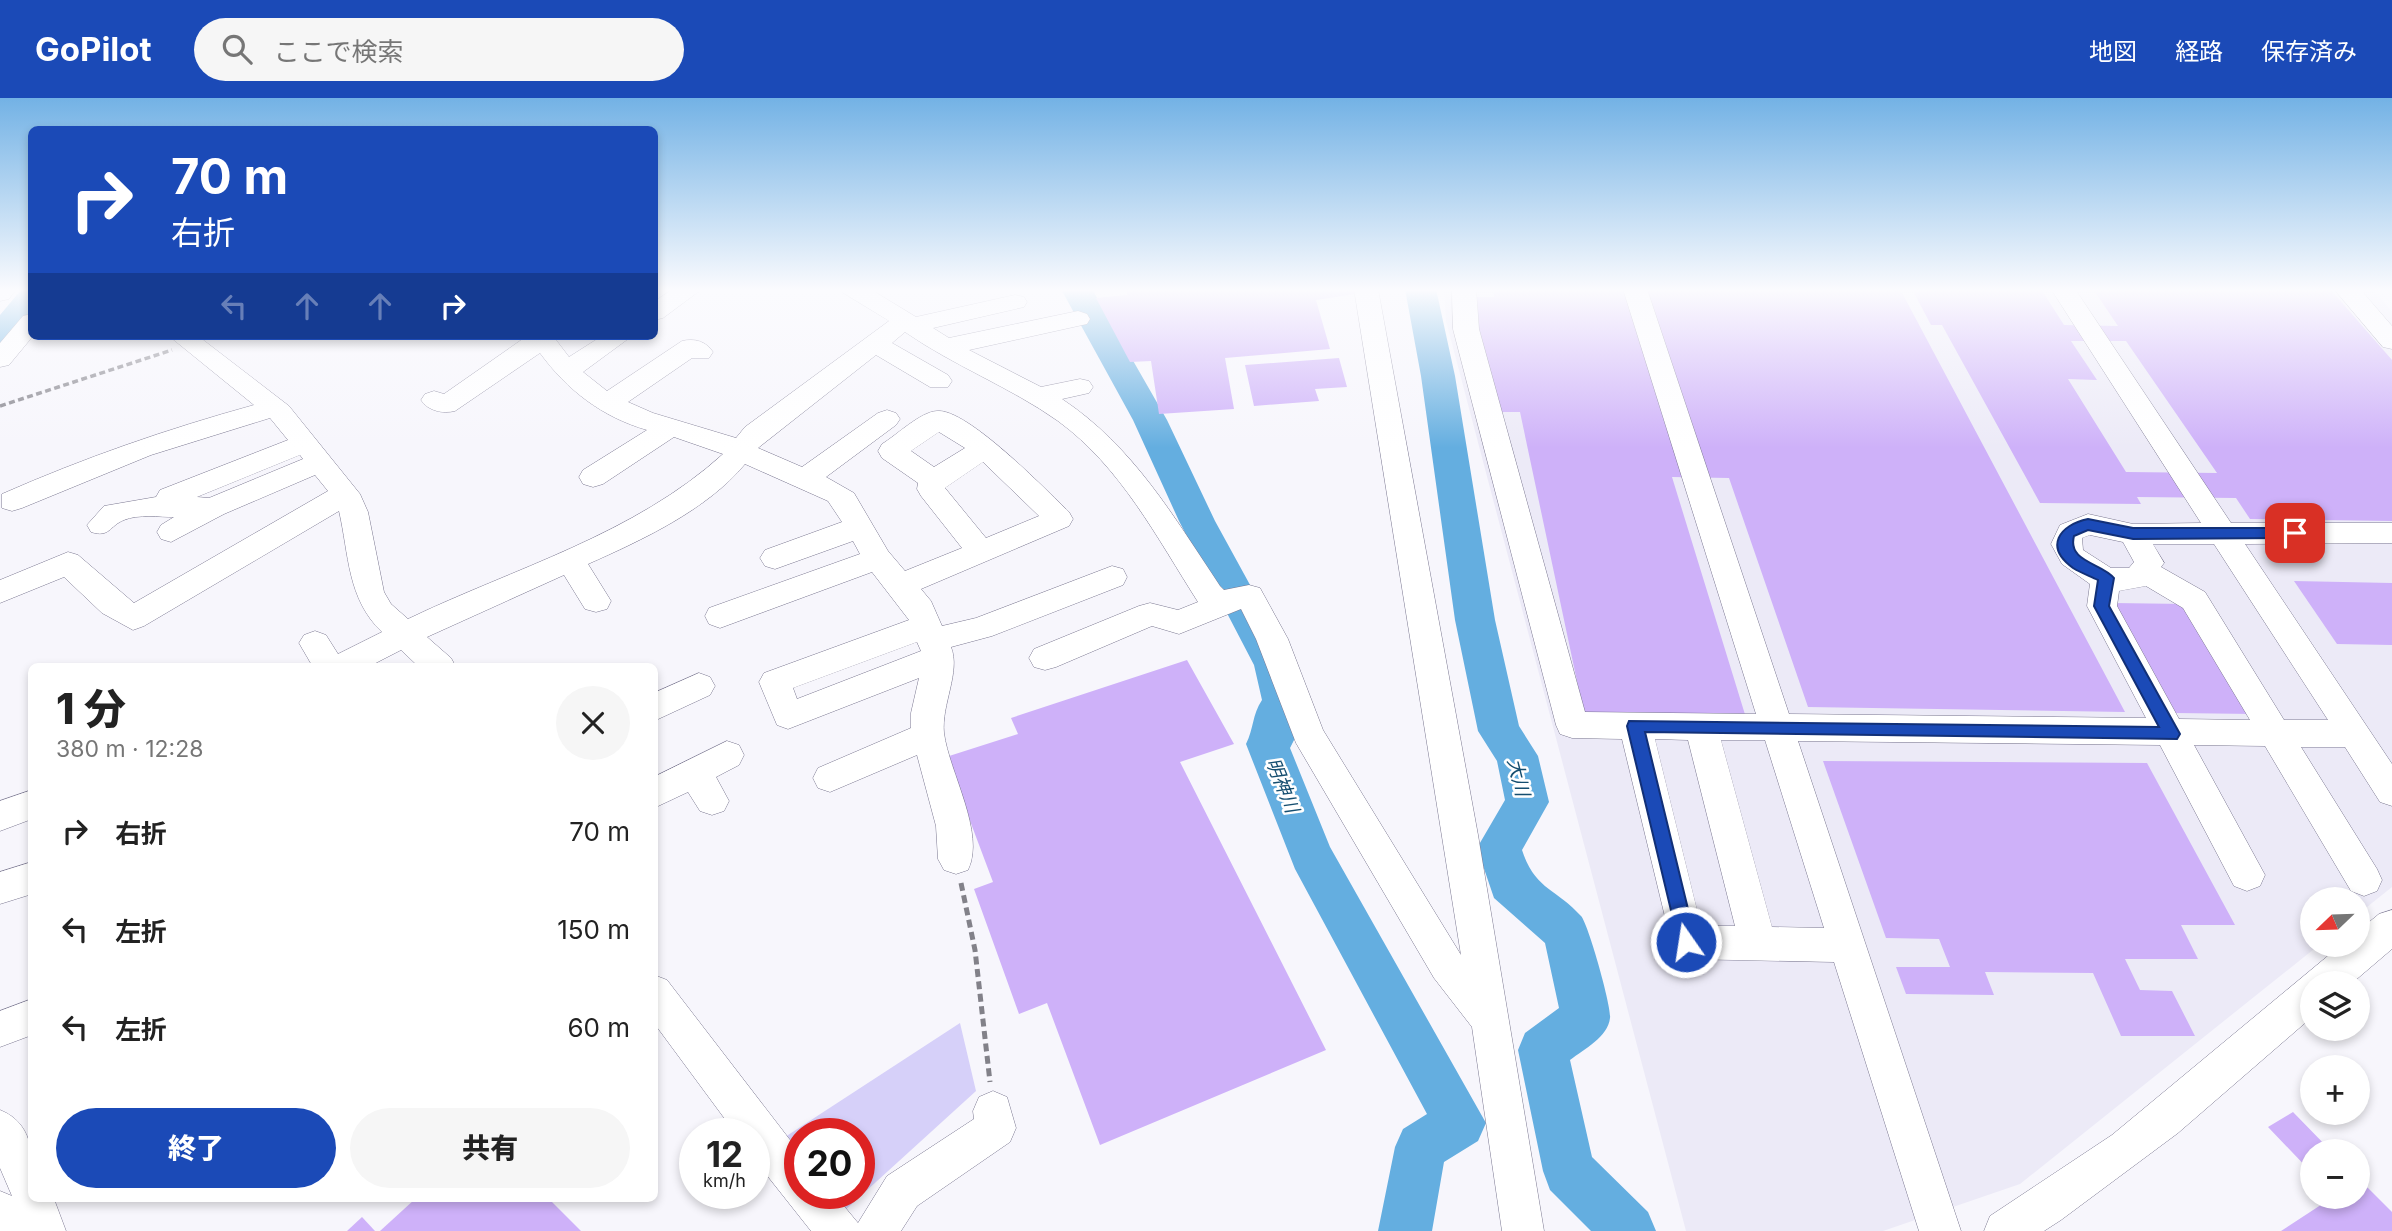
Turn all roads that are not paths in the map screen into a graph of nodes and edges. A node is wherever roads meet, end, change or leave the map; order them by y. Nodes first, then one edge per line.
1 (14, 342) edge
2 (193, 342) edge
3 (536, 342) edge
4 (544, 342) edge
5 (610, 342) edge
6 (938, 342) edge
7 (969, 342) edge
8 (1375, 342) edge
9 (1470, 342) edge
10 (1652, 342) edge
11 (2098, 342) edge
12 (874, 343) joint
13 (945, 347) junction
14 (700, 352) dead end
15 (0, 359) edge
16 (566, 371) junction
17 (939, 381) dead end
18 (1080, 387) dead end
19 (1039, 396) junction
20 (434, 400) dead end
21 (608, 403) junction
22 (274, 408) junction
23 (887, 419) dead end
24 (670, 427) junction
25 (985, 448) junction
26 (312, 452) junction
27 (741, 453) junction
28 (593, 477) dead end
29 (804, 479) junction
30 (933, 480) junction
31 (346, 494) junction
32 (170, 496) dead end
33 (12, 502) dead end
34 (211, 508) junction
35 (244, 511) dead end
36 (101, 524) dead end
37 (857, 528) junction
38 (172, 532) dead end
39 (2392, 533) edge
40 (2229, 543) junction
41 (981, 552) junction
42 (2141, 552) junction
43 (2392, 554) edge
44 (775, 558) dead end
45 (570, 559) junction
46 (878, 559) junction
47 (1112, 577) dead end
48 (2106, 578) junction
49 (902, 585) junction
50 (0, 592) edge
51 (1229, 600) junction
52 (596, 601) dead end
53 (720, 616) dead end
54 (404, 634) junction
55 (933, 641) junction
56 (1045, 658) dead end
57 (357, 663) edge
58 (436, 663) edge
59 (699, 686) dead end
60 (658, 706) edge
61 (1635, 726) junction
62 (1701, 726) junction
63 (1776, 727) junction
64 (2276, 733) junction
65 (2171, 734) junction
66 (2354, 734) junction
67 (928, 735) junction
68 (727, 755) dead end
69 (695, 773) junction
70 (830, 778) dead end
71 (658, 792) edge
72 (2392, 792) edge
73 (712, 802) dead end
74 (28, 806) edge
75 (0, 816) edge
76 (956, 859) road end
77 (2247, 875) dead end
78 (28, 879) edge
79 (2364, 880) dead end
80 (0, 888) edge
81 (2392, 926) edge
82 (1758, 944) junction
83 (1845, 945) junction
84 (2338, 971) edge
85 (658, 997) edge
86 (2300, 1002) edge
87 (28, 1018) edge
88 (1488, 1018) junction
89 (0, 1029) edge
90 (993, 1111) road end
91 (0, 1130) edge
92 (784, 1166) edge
93 (28, 1187) edge
94 (34, 1202) edge
95 (820, 1209) edge
96 (0, 1212) edge
97 (15, 1231) edge
98 (45, 1231) edge
99 (840, 1231) edge
100 (876, 1231) edge
101 (1523, 1231) edge
102 (1940, 1231) edge
103 (2005, 1231) edge

1 - 15 street
2 - 22 street
3 - 20 street
4 - 16 street
5 - 16 street
6 - 13 street
7 - 13 street
8 - 88 street
9 - 61 street
10 - 63 street
11 - 40 street
12 - 17 street
12 - 27 street
13 - 19 street
14 - 21 street
16 - 21 street
18 - 19 street
19 - 51 street
21 - 24 street
22 - 26 street
22 - 33 street
23 - 29 street
24 - 27 street
24 - 28 street
25 - 30 street
25 - 30 street
25 - 41 street
26 - 31 street
26 - 32 street
26 - 34 street
27 - 29 street
27 - 45 street
29 - 37 street
30 - 41 street
31 - 50 street
31 - 54 street
34 - 35 street
34 - 36 street
34 - 38 street
37 - 44 street
37 - 46 street
39 - 40 street
40 - 42 street
40 - 43 street
40 - 66 street
41 - 49 street
42 - 48 street
42 - 48 street
42 - 64 street
45 - 52 street
45 - 54 street
46 - 49 street
46 - 53 street
47 - 55 street
48 - 65 street
49 - 55 street
51 - 56 street
51 - 88 street
54 - 57 street
54 - 58 street
55 - 67 street
59 - 60 street
61 - 62 street
61 - 82 street
62 - 63 street
62 - 82 street
63 - 65 street
63 - 83 street
64 - 65 street
64 - 66 street
64 - 79 street
65 - 77 street
66 - 72 street
67 - 70 street
67 - 76 street
68 - 69 street
69 - 71 street
69 - 73 street
74 - 75 street
78 - 80 street
81 - 84 street
82 - 83 street
83 - 102 street
85 - 92 street
86 - 103 street
87 - 89 street
88 - 101 street
90 - 100 street
91 - 93 street
94 - 98 street
95 - 99 street
96 - 97 street

